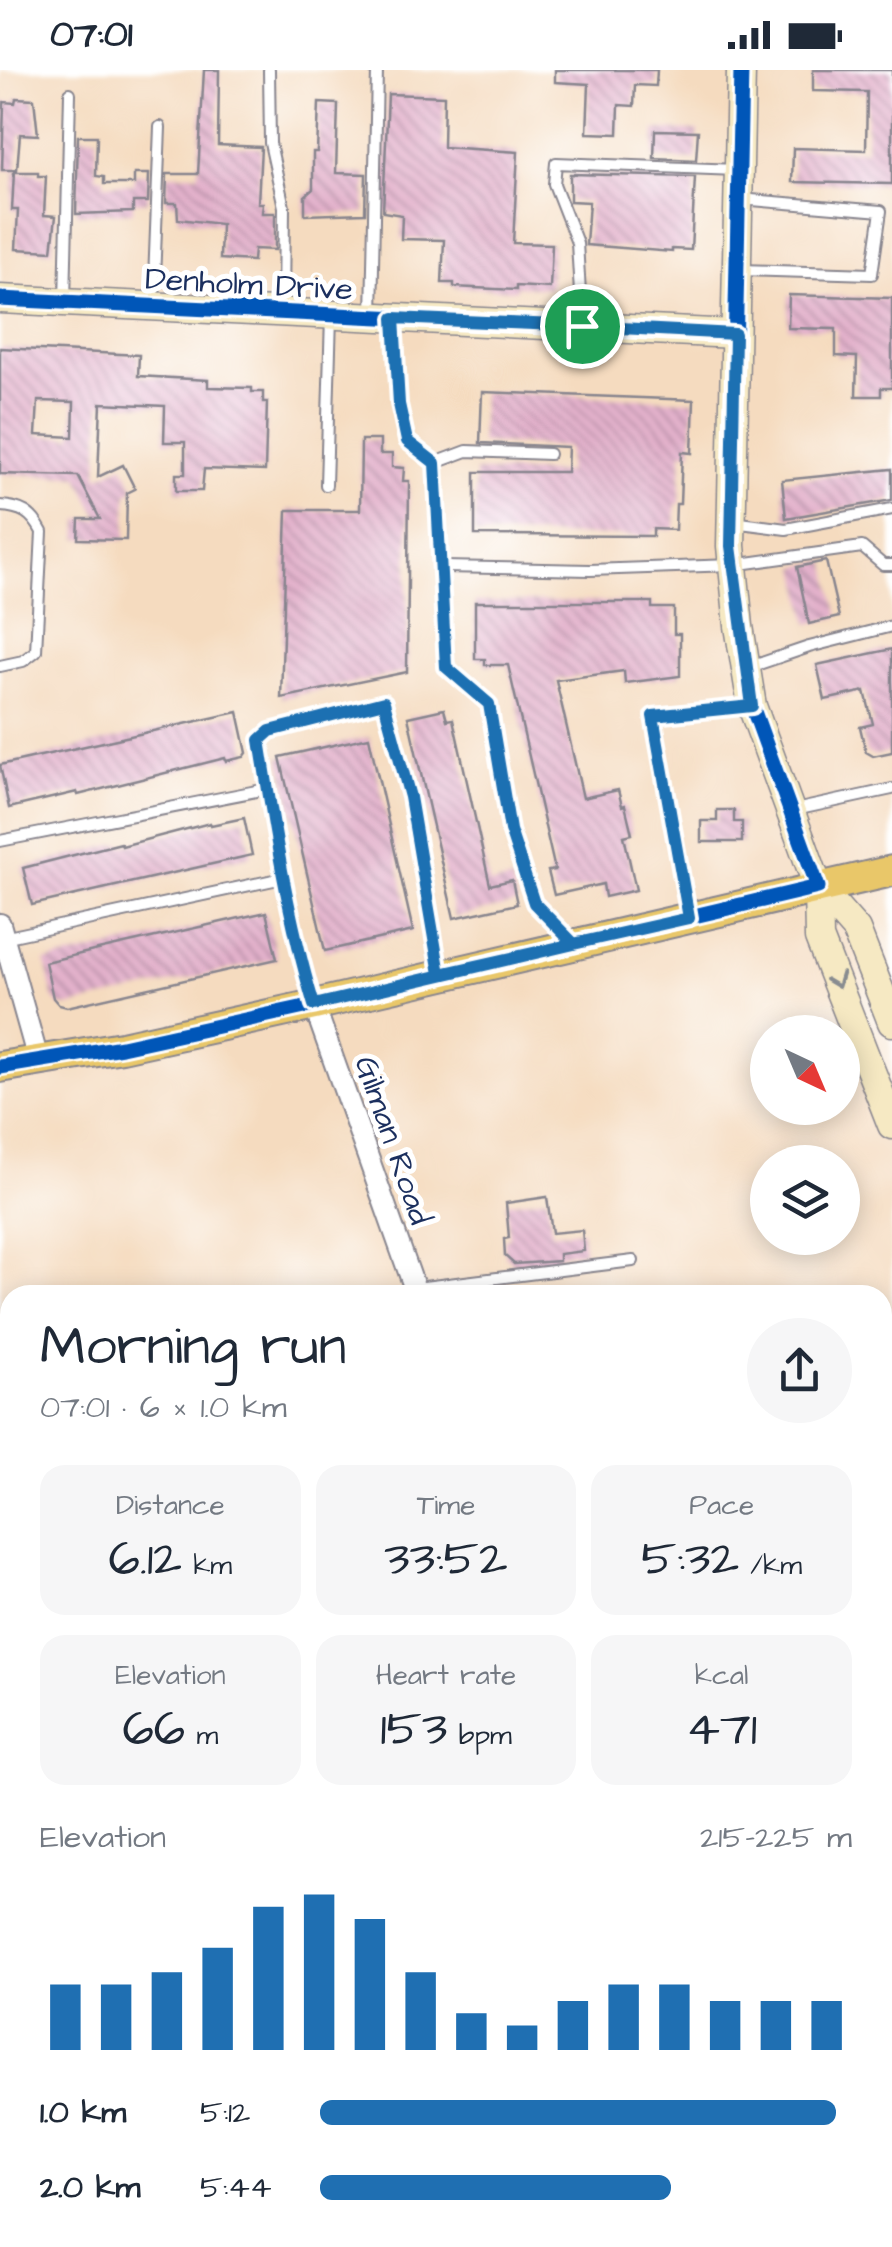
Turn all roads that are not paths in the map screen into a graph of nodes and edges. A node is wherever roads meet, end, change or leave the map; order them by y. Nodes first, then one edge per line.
1 (269, 70) edge
2 (377, 70) edge
3 (742, 70) edge
4 (70, 94) dead end
5 (160, 127) dead end
6 (739, 170) junction
7 (738, 199) junction
8 (737, 270) junction
9 (0, 299) edge
10 (65, 302) junction
11 (153, 306) junction
12 (283, 312) junction
13 (331, 315) junction
14 (383, 317) junction
15 (582, 326) junction
16 (735, 334) junction
17 (549, 454) dead end
18 (435, 463) junction
19 (326, 485) dead end
20 (0, 506) edge
21 (892, 508) edge
22 (732, 522) junction
23 (733, 565) junction
24 (892, 565) edge
25 (443, 567) junction
26 (892, 626) edge
27 (0, 666) edge
28 (746, 668) junction
29 (752, 706) junction
30 (892, 788) edge
31 (268, 789) junction
32 (790, 811) junction
33 (0, 841) edge
34 (892, 871) edge
35 (283, 878) junction
36 (818, 887) junction
37 (689, 918) junction
38 (2, 931) edge
39 (574, 944) junction
40 (440, 974) junction
41 (314, 1005) junction
42 (892, 1022) edge
43 (39, 1062) junction
44 (0, 1067) edge
45 (892, 1125) edge
46 (632, 1262) dead end
47 (414, 1285) edge
48 (466, 1285) edge

1 - 12 lane
2 - 14 lane
3 - 6 main road
4 - 10 lane
5 - 11 lane
6 - 7 main road
6 - 15 lane
7 - 8 main road
7 - 8 lane
8 - 16 main road
9 - 10 main road, Denholm Drive
10 - 11 main road, Denholm Drive
11 - 12 main road, Denholm Drive
12 - 13 main road, Denholm Drive
13 - 14 main road, Denholm Drive
13 - 19 lane
14 - 15 main road, Denholm Drive
14 - 18 lane
15 - 16 main road, Denholm Drive
16 - 22 main road
17 - 18 lane
18 - 25 lane
20 - 27 lane
21 - 22 lane
22 - 23 main road
23 - 24 lane
23 - 25 lane
23 - 28 main road
25 - 39 lane
26 - 28 lane
28 - 29 main road
29 - 32 main road
29 - 37 lane
30 - 32 lane
31 - 33 lane
31 - 35 lane
31 - 40 lane
32 - 36 main road
34 - 36 main road
35 - 38 lane
35 - 41 lane
36 - 37 main road
36 - 42 main road
36 -> 45 main road
37 - 39 main road
38 - 43 street
39 - 40 main road
40 - 41 main road
41 - 43 main road
41 - 47 street, Gilman Road
43 - 44 main road
46 - 48 lane

